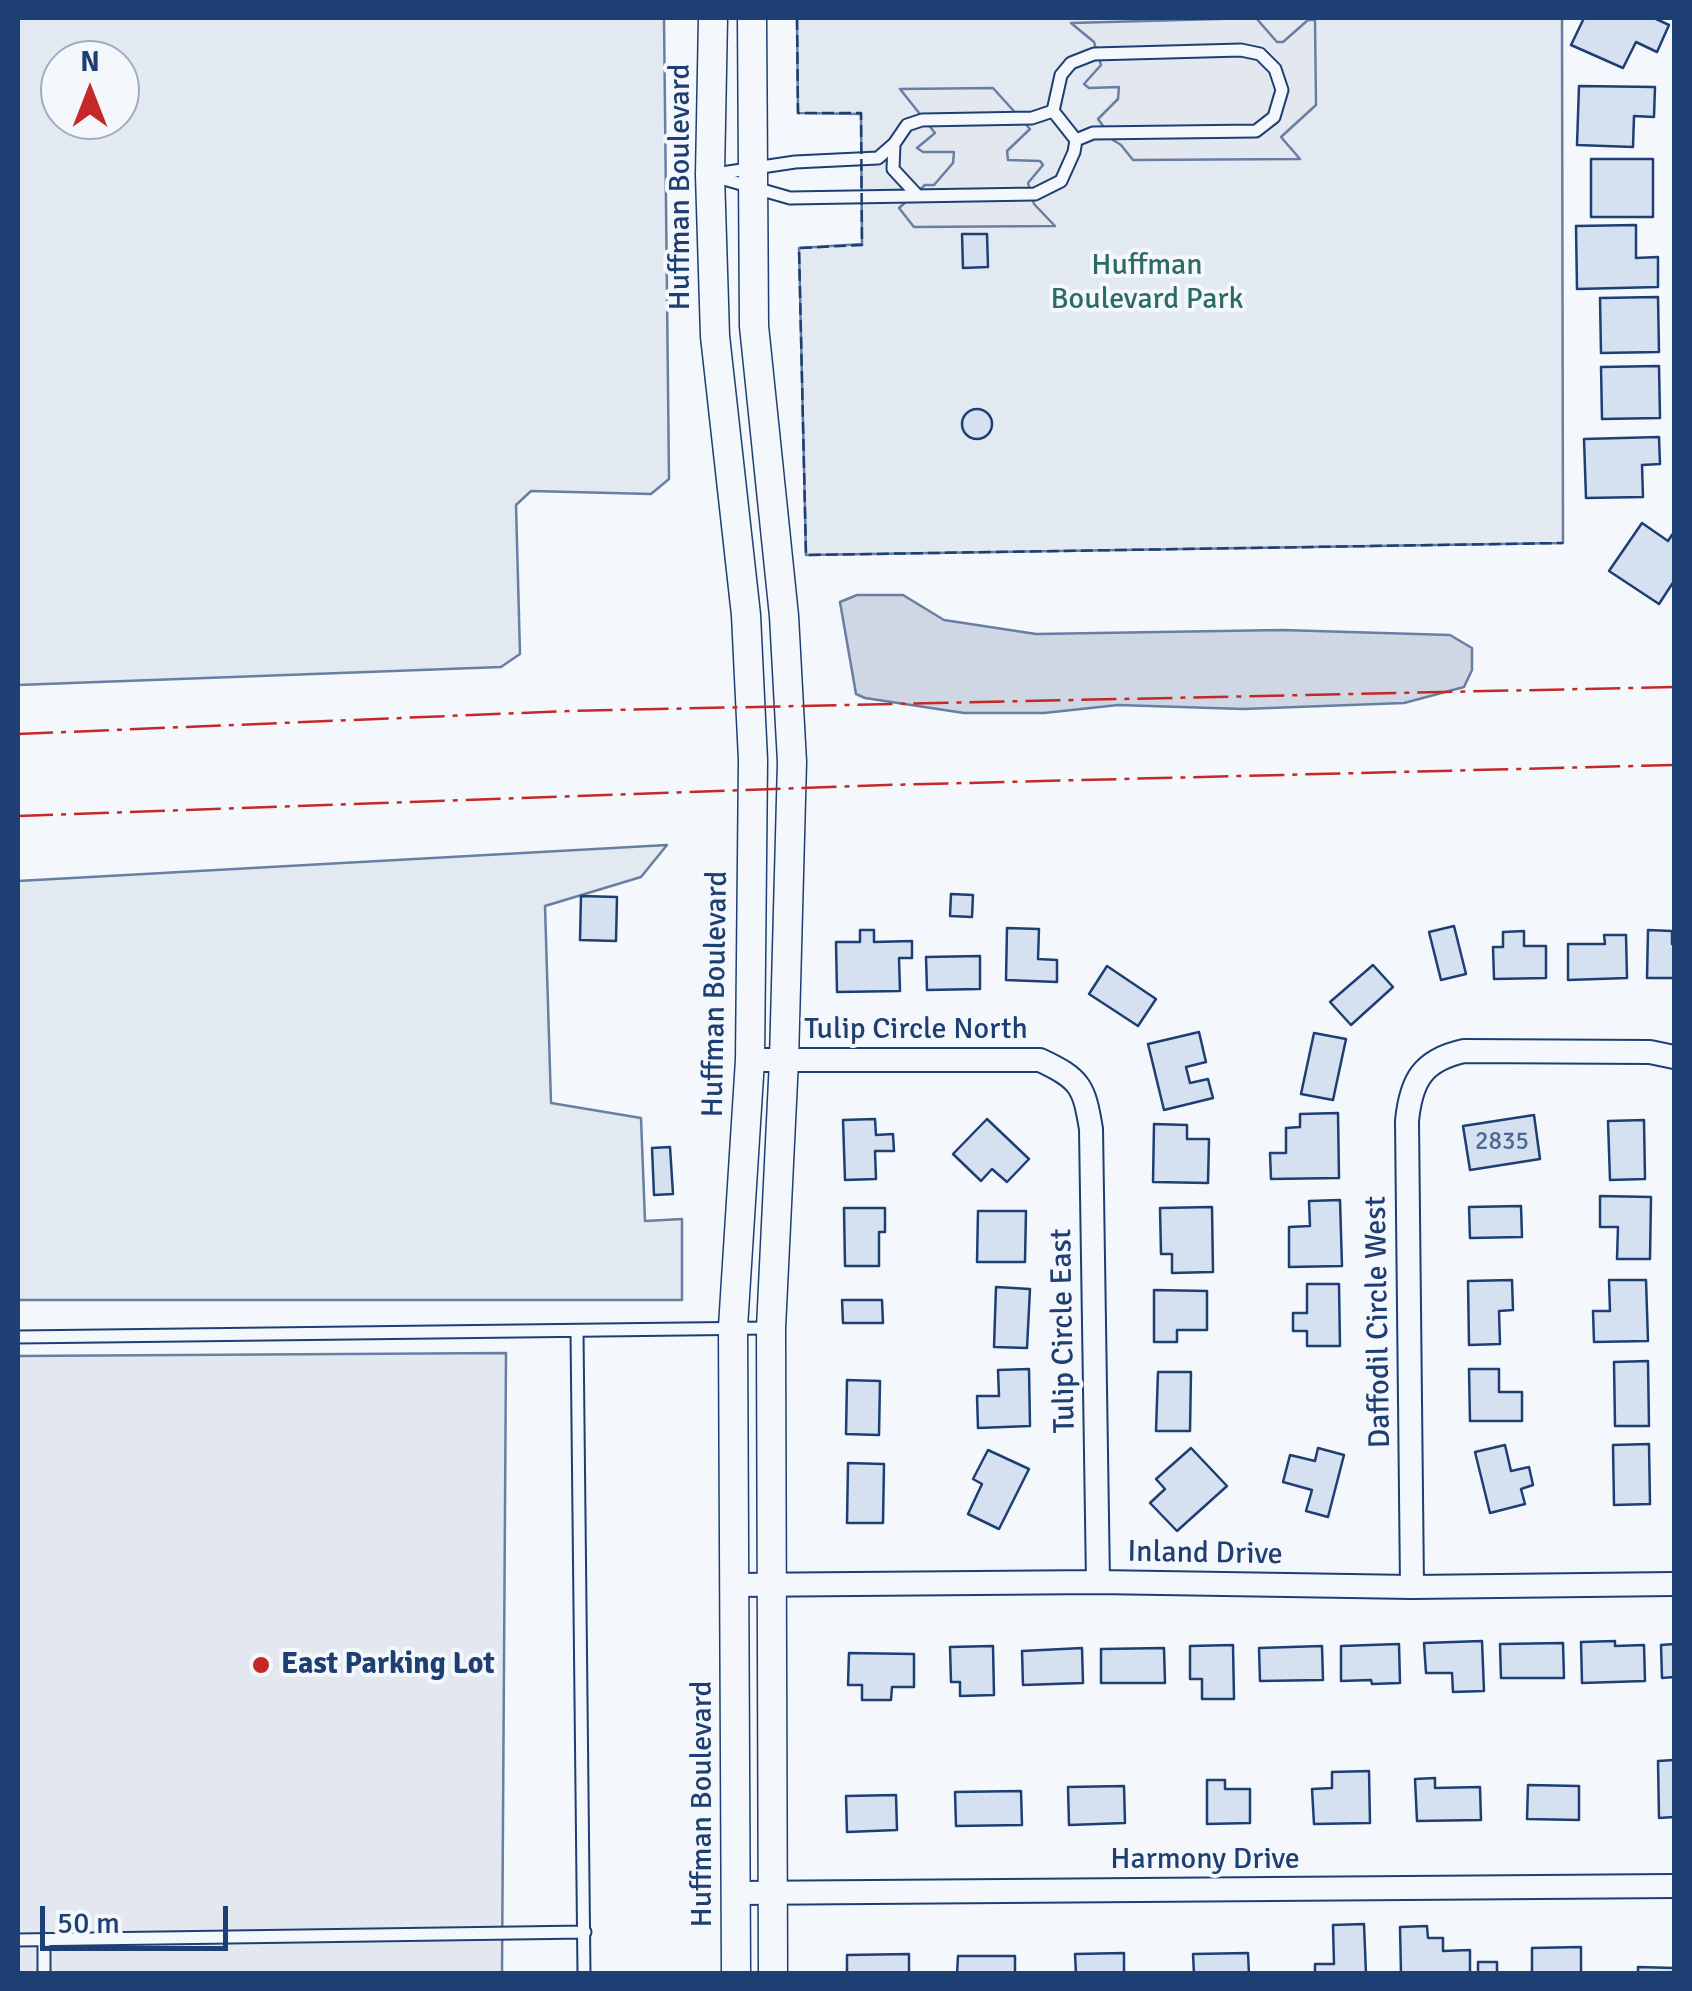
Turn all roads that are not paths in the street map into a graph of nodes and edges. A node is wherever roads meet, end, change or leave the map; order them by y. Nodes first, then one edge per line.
1 (713, 18) edge
2 (752, 18) edge
3 (1053, 111) junction
4 (1076, 140) junction
5 (894, 144) junction
6 (710, 174) junction
7 (754, 177) junction
8 (918, 196) junction
9 (1674, 1057) edge
10 (750, 1060) junction
11 (784, 1060) junction
12 (1076, 1081) joint
13 (733, 1327) junction
14 (771, 1328) junction
15 (578, 1332) junction
16 (18, 1337) edge
17 (1098, 1582) junction
18 (1674, 1584) edge
19 (734, 1585) junction
20 (771, 1585) junction
21 (1412, 1588) junction
22 (1674, 1886) edge
23 (737, 1893) junction
24 (774, 1893) junction
25 (584, 1932) junction
26 (44, 1939) junction
27 (18, 1940) edge
28 (44, 1974) edge
29 (584, 1974) edge
30 (736, 1974) edge
31 (773, 1974) edge

1 - 6 street, Huffman Boulevard
2 - 7 street
3 - 4 lane
3 - 4 lane
3 - 5 lane
4 - 8 lane
5 - 7 lane
5 - 8 lane
6 - 7 lane
6 - 7 lane
6 - 10 street, Huffman Boulevard
7 - 8 lane
7 - 11 street
9 - 21 street, Daffodil Circle West
10 - 11 street, Tulip Circle North
10 - 13 street, Huffman Boulevard
11 - 12 street, Tulip Circle North
11 - 14 street
12 - 17 street, Tulip Circle East
13 - 14 lane
13 - 15 lane
13 - 19 street, Huffman Boulevard
14 - 20 street
15 - 16 lane
15 - 25 lane
17 - 20 street, Inland Drive
17 - 21 street, Inland Drive
18 - 21 street, Inland Drive
19 - 20 street, Inland Drive
19 - 23 street, Huffman Boulevard
20 - 24 street
22 - 24 street, Harmony Drive
23 - 24 street, Harmony Drive
23 - 30 street, Huffman Boulevard
24 - 31 street
25 - 26 lane
25 - 29 lane
26 - 27 lane
26 - 28 lane

